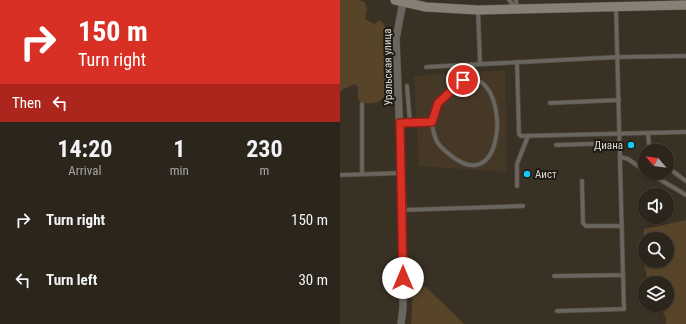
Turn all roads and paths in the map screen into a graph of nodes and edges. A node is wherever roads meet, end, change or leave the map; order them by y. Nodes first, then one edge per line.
1 (508, 0) edge
2 (399, 1) edge
3 (516, 5) edge
4 (686, 5) edge
5 (616, 7) junction
6 (478, 10) junction
7 (686, 56) edge
8 (618, 57) junction
9 (517, 62) junction
10 (480, 63) junction
11 (426, 67) dead end
12 (407, 86) dead end
13 (619, 100) junction
14 (550, 103) dead end
15 (362, 104) dead end
16 (432, 122) junction
17 (400, 123) junction
18 (410, 123) junction
19 (686, 132) edge
20 (620, 133) junction
21 (648, 133) junction
22 (528, 136) junction
23 (620, 143) junction
24 (649, 144) edge
25 (556, 145) dead end
26 (620, 157) junction
27 (638, 165) edge
28 (674, 172) edge
29 (402, 173) junction
30 (340, 174) edge
31 (362, 174) junction
32 (661, 180) edge
33 (582, 181) dead end
34 (686, 181) edge
35 (517, 186) dead end
36 (686, 195) edge
37 (523, 206) dead end
38 (403, 210) junction
39 (621, 226) junction
40 (623, 275) junction
41 (554, 276) dead end
42 (557, 311) dead end
43 (401, 324) edge

1 - 3 lane
2 - 6 street
2 - 17 street, Уральская улица
3 - 5 street
3 - 6 street
4 - 5 street
5 - 8 lane
6 - 10 lane
7 - 8 lane
8 - 9 lane
8 - 13 lane
9 - 10 lane
9 - 22 lane
10 - 11 lane
12 - 18 lane
13 - 14 lane
13 - 20 lane
15 - 31 lane
16 - 16 lane
16 - 18 lane
17 - 18 lane
17 - 29 street, Уральская улица
19 - 21 lane
20 - 21 lane
20 - 22 lane
20 - 23 lane
21 - 24 lane
22 - 35 lane
23 - 25 lane
23 - 26 lane
26 - 27 lane
26 - 39 lane
28 - 34 lane
29 - 31 lane
29 - 38 street, Уральская улица
30 - 31 lane
32 - 36 lane
33 - 39 lane
37 - 38 lane
38 - 43 street, Уральская улица
39 - 40 lane
40 - 41 lane
40 - 42 lane

